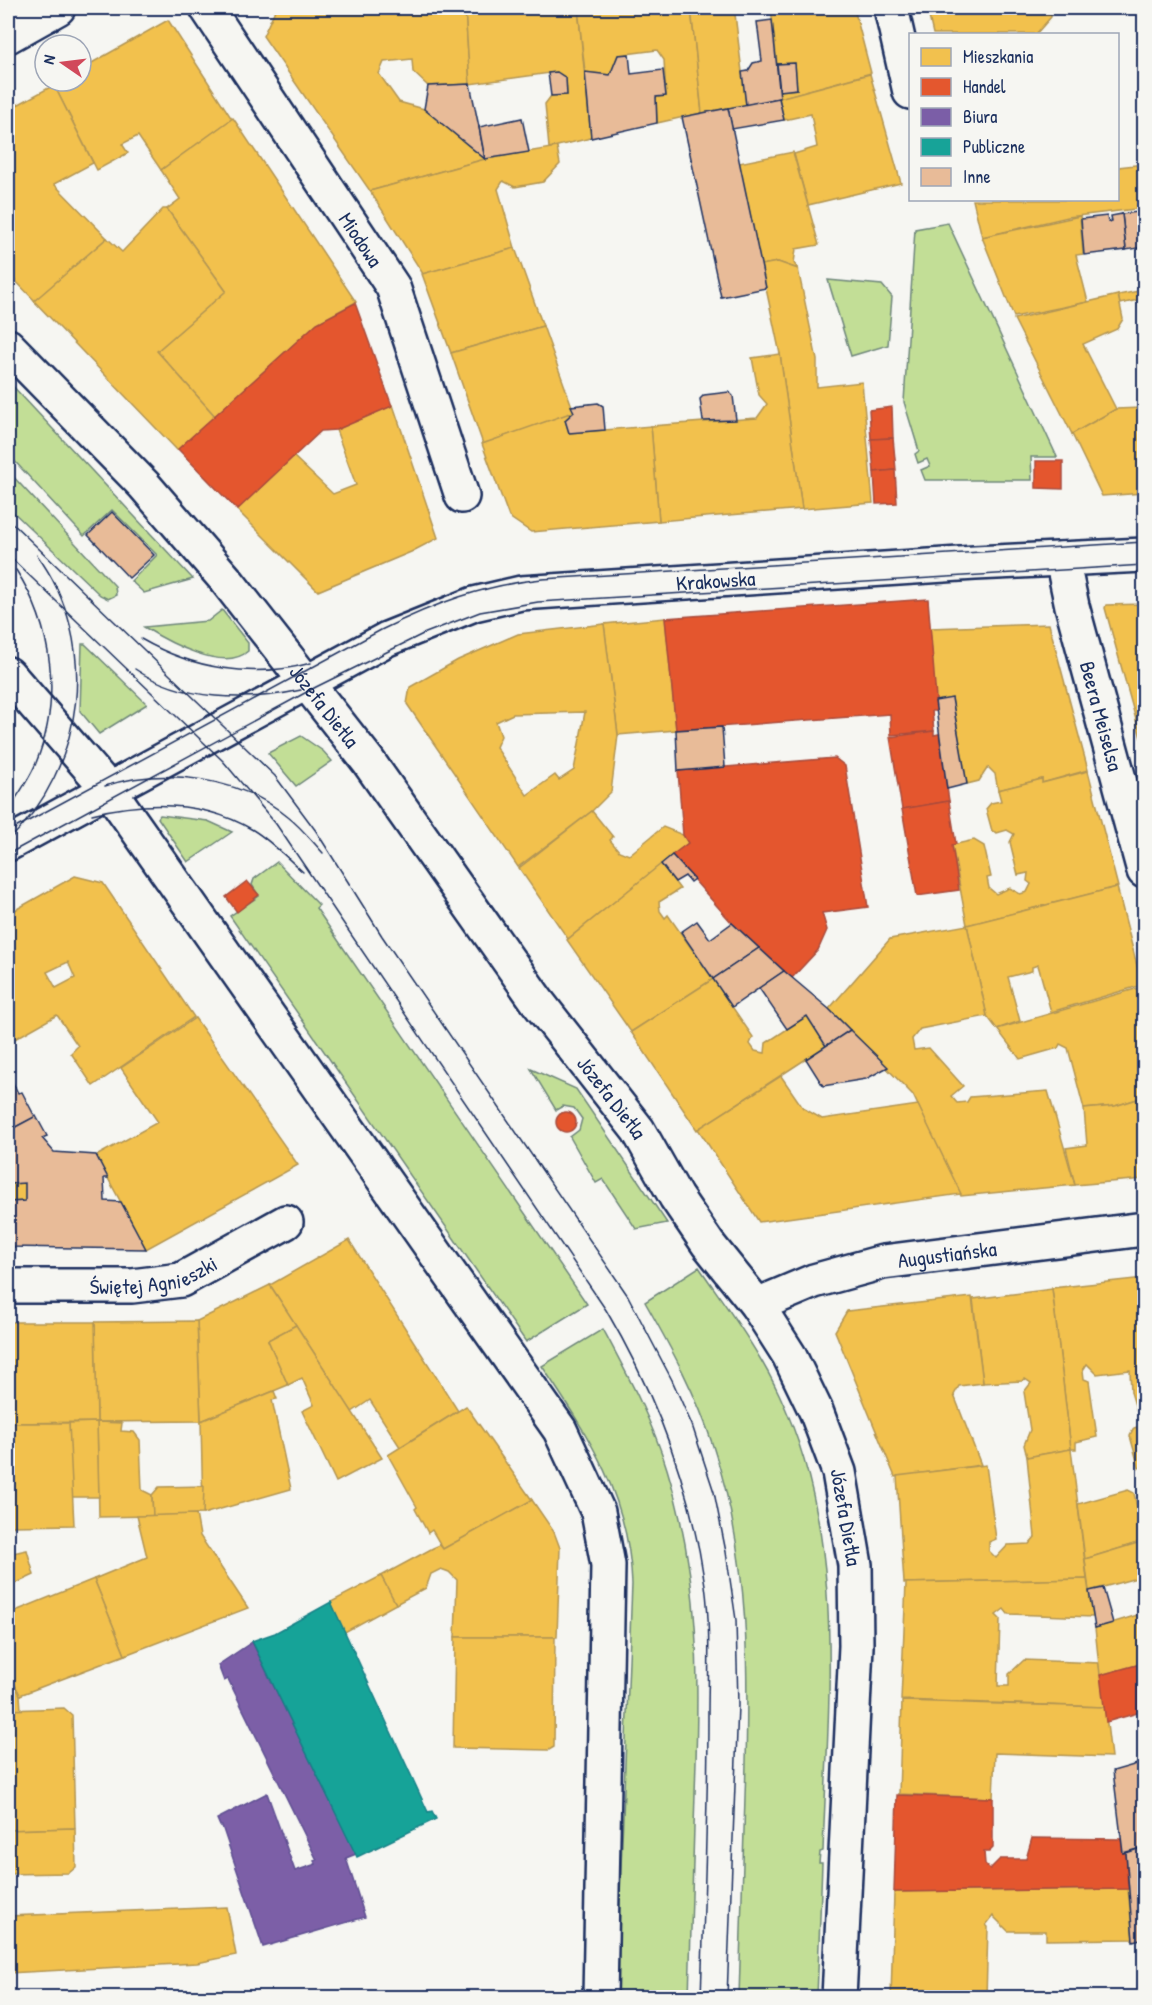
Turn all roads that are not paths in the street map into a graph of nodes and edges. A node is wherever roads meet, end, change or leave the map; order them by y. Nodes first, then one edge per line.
1 (58, 8) edge
2 (207, 8) edge
3 (891, 8) edge
4 (8, 36) edge
5 (909, 88) edge
6 (8, 346) edge
7 (462, 496) dead end
8 (1144, 555) edge
9 (1062, 559) junction
10 (8, 674) edge
11 (306, 681) junction
12 (110, 791) junction
13 (8, 844) edge
14 (1144, 871) edge
15 (286, 1222) dead end
16 (1144, 1229) edge
17 (8, 1286) edge
18 (757, 1305) junction
19 (600, 1998) edge
20 (839, 1998) edge

1 - 4 street
2 - 7 street, Miodowa
3 - 5 street
6 - 11 street, Józefa Dietla
8 - 9 street, Krakowska
9 - 11 street, Krakowska
9 - 14 street, Beera Meiselsa
10 - 12 street
11 - 12 street, Krakowska
11 - 18 street, Józefa Dietla
12 - 13 street, Krakowska
12 - 19 street
15 - 17 street, Świętej Agnieszki
16 - 18 street, Augustiańska
18 - 20 street, Józefa Dietla

